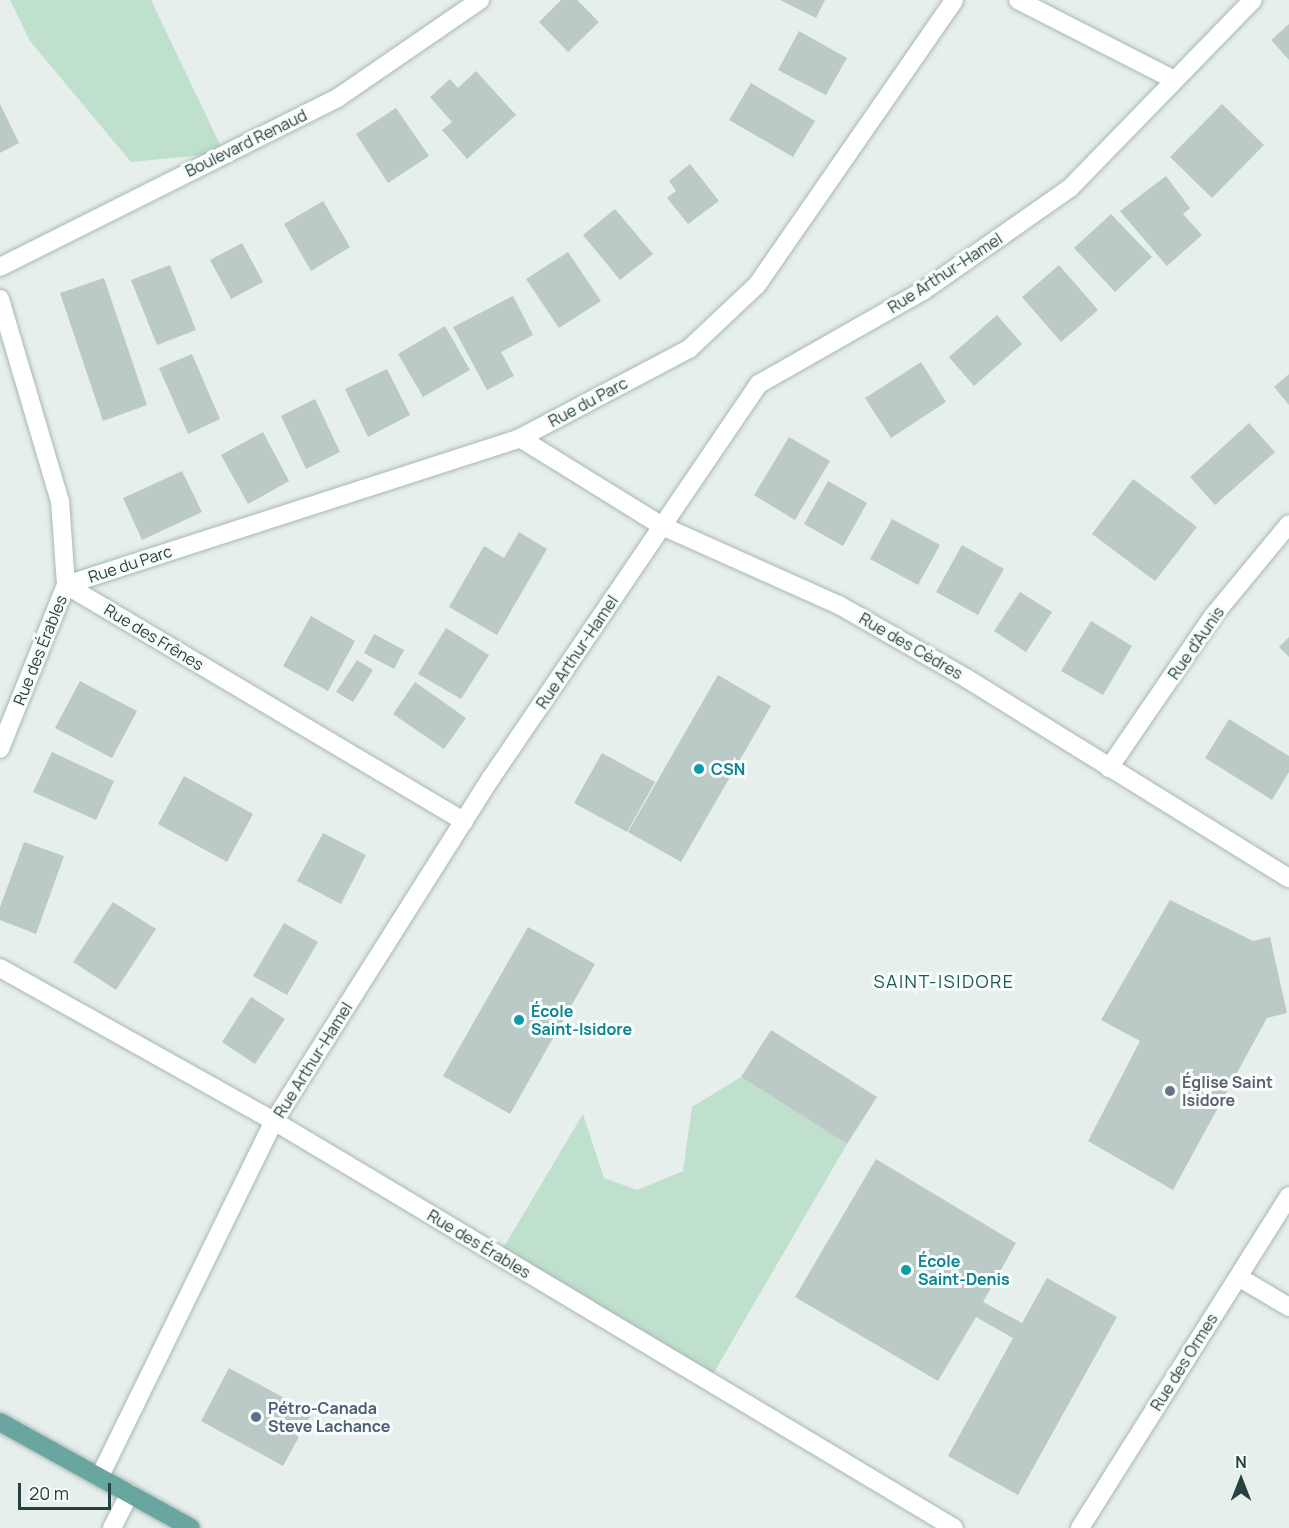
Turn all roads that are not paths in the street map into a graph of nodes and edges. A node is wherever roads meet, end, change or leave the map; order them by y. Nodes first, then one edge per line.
1 (480, 0) edge
2 (954, 0) edge
3 (1018, 0) edge
4 (1253, 0) edge
5 (1174, 80) junction
6 (0, 267) edge
7 (0, 299) edge
8 (520, 438) junction
9 (1289, 524) edge
10 (662, 526) junction
11 (66, 585) junction
12 (0, 749) edge
13 (1109, 768) junction
14 (464, 821) junction
15 (1289, 878) edge
16 (0, 968) edge
17 (274, 1121) junction
18 (1289, 1196) edge
19 (1240, 1278) junction
20 (1289, 1307) edge
21 (0, 1422) edge
22 (100, 1476) junction
23 (130, 1493) junction
24 (112, 1528) edge
25 (191, 1528) edge
26 (954, 1528) edge
27 (1080, 1528) edge

1 - 6 street, Boulevard Renaud
2 - 8 street, Rue du Parc
3 - 5 street
4 - 5 street, Rue Arthur-Hamel
5 - 10 street, Rue Arthur-Hamel
7 - 11 street
8 - 10 street, Rue des Cèdres
8 - 11 street, Rue du Parc
9 - 13 street, Rue d'Aunis
10 - 13 street, Rue des Cèdres
10 - 14 street, Rue Arthur-Hamel
11 - 12 street, Rue des Érables
11 - 14 street, Rue des Frênes
13 - 15 street, Rue des Cèdres
14 - 17 street, Rue Arthur-Hamel
16 - 17 street, Rue des Érables
17 - 22 street, Rue Arthur-Hamel
17 - 26 street, Rue des Érables
18 - 19 street, Rue des Ormes
19 - 20 street
19 - 27 street, Rue des Ormes
21 - 22 main road
22 - 23 main road
23 - 24 street
23 - 25 main road

